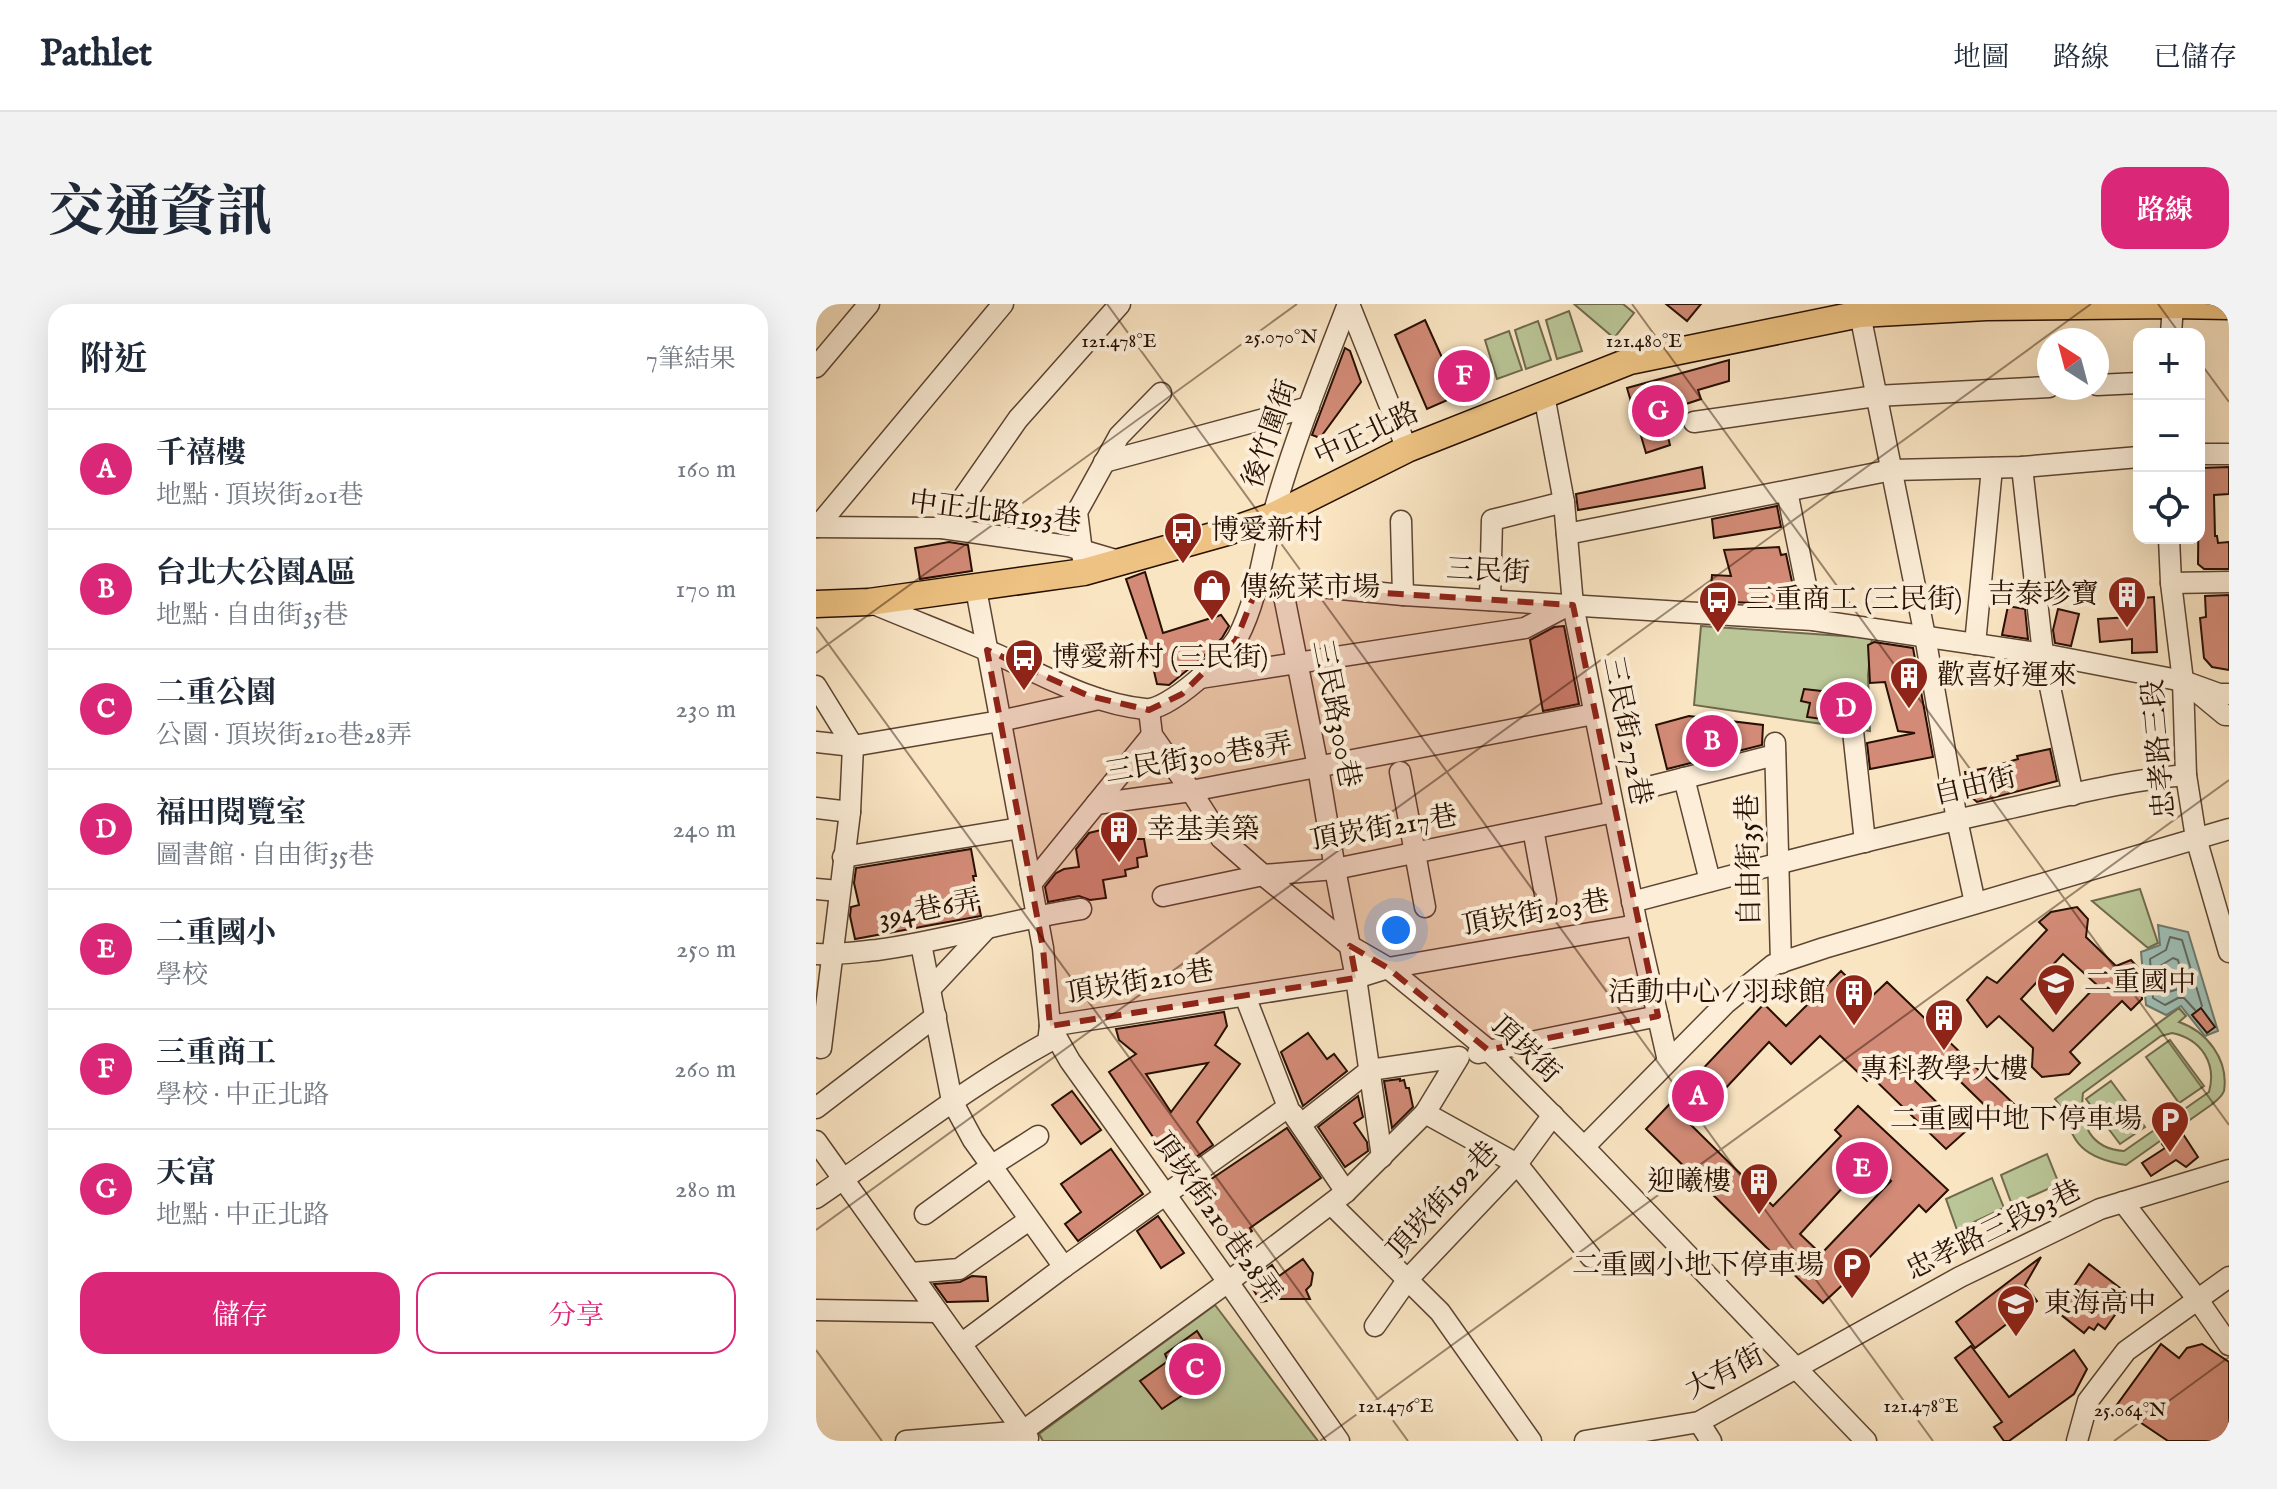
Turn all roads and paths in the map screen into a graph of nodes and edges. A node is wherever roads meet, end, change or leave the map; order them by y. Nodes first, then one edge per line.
1 (869, 304) edge
2 (1003, 304) edge
3 (1120, 304) edge
4 (1348, 304) edge
5 (2173, 304) edge
6 (2229, 306) edge
7 (1860, 314) junction
8 (2171, 328) edge
9 (816, 367) edge
10 (2133, 383) edge
11 (2109, 384) edge
12 (2037, 388) edge
13 (1161, 393) dead end
14 (1544, 395) junction
15 (1876, 396) junction
16 (1309, 407) junction
17 (1694, 422) dead end
18 (1407, 449) junction
19 (2205, 454) edge
20 (2229, 454) edge
21 (2133, 458) edge
22 (1104, 462) junction
23 (2022, 467) junction
24 (1992, 468) junction
25 (1892, 470) junction
26 (1787, 491) junction
27 (1564, 502) junction
28 (1273, 516) junction
29 (1401, 521) dead end
30 (817, 527) edge
31 (942, 528) junction
32 (1567, 534) junction
33 (2169, 544) edge
34 (1083, 562) junction
35 (2229, 582) edge
36 (2171, 583) junction
37 (1258, 585) junction
38 (1282, 586) junction
39 (976, 589) junction
40 (1403, 595) junction
41 (1490, 600) junction
42 (869, 602) junction
43 (816, 604) edge
44 (1571, 605) junction
45 (1813, 620) junction
46 (1925, 636) junction
47 (1975, 644) junction
48 (987, 650) junction
49 (2043, 654) junction
50 (1297, 664) junction
51 (1200, 678) junction
52 (2183, 681) junction
53 (816, 686) edge
54 (2229, 694) edge
55 (1100, 699) junction
56 (1149, 710) junction
57 (1594, 714) junction
58 (2229, 715) edge
59 (1000, 721) junction
60 (1853, 731) dead end
61 (1152, 735) junction
62 (816, 742) edge
63 (853, 746) junction
64 (1318, 767) junction
65 (1400, 772) dead end
66 (2186, 775) junction
67 (1684, 778) junction
68 (1641, 789) dead end
69 (1191, 791) junction
70 (2073, 795) junction
71 (1096, 804) junction
72 (816, 808) edge
73 (850, 812) junction
74 (1614, 812) junction
75 (1957, 820) junction
76 (1020, 828) junction
77 (1533, 829) junction
78 (2229, 829) edge
79 (2196, 838) junction
80 (1865, 842) junction
81 (1414, 853) junction
82 (843, 857) junction
83 (1778, 863) junction
84 (1625, 868) joint
85 (1335, 869) junction
86 (1263, 875) junction
87 (1710, 881) junction
88 (1031, 884) junction
89 (816, 889) edge
90 (839, 891) junction
91 (1163, 896) dead end
92 (1546, 900) dead end
93 (1632, 902) junction
94 (1975, 903) junction
95 (1425, 907) dead end
96 (1081, 909) dead end
97 (1037, 915) junction
98 (1637, 925) junction
99 (988, 927) junction
100 (921, 944) junction
101 (1350, 946) junction
102 (2229, 952) edge
103 (825, 955) edge
104 (1781, 963) junction
105 (1388, 968) junction
106 (1356, 978) junction
107 (931, 988) junction
108 (1245, 996) junction
109 (936, 1016) junction
110 (1658, 1016) junction
111 (1050, 1026) junction
112 (821, 1048) dead end
113 (1488, 1050) junction
114 (1459, 1057) junction
115 (1668, 1061) junction
116 (1370, 1070) junction
117 (952, 1101) junction
118 (1288, 1107) junction
119 (816, 1108) edge
120 (1425, 1113) junction
121 (1553, 1115) junction
122 (1305, 1121) dead end
123 (1038, 1136) dead end
124 (816, 1141) edge
125 (1584, 1147) junction
126 (1382, 1157) junction
127 (1517, 1164) junction
128 (991, 1166) junction
129 (2229, 1170) edge
130 (845, 1179) junction
131 (1167, 1195) junction
132 (816, 1198) edge
133 (1339, 1198) junction
134 (2123, 1202) junction
135 (925, 1214) dead end
136 (1029, 1220) junction
137 (1591, 1257) dead end
138 (1064, 1267) junction
139 (911, 1273) junction
140 (2229, 1277) edge
141 (1408, 1279) junction
142 (1228, 1282) junction
143 (2198, 1300) junction
144 (816, 1310) edge
145 (938, 1312) junction
146 (1375, 1326) dead end
147 (961, 1344) junction
148 (2229, 1345) edge
149 (1795, 1368) junction
150 (1699, 1422) junction
151 (1027, 1436) edge
152 (1618, 1438) edge
153 (906, 1441) edge
154 (1339, 1441) edge
155 (1531, 1441) edge
156 (1585, 1441) edge
157 (1711, 1441) edge
158 (1866, 1441) edge
159 (2077, 1441) edge

1 - 9 street
2 - 30 street
3 - 31 street
4 - 16 street, 後竹圍街
4 - 18 street
5 - 6 main road, 中正北路
5 - 7 main road, 中正北路
5 - 8 street
7 - 14 main road, 中正北路
7 - 15 street
10 - 11 street
12 - 15 street
13 - 22 street
14 - 18 main road, 中正北路
14 - 27 street, 三民街272巷
15 - 17 street
15 - 25 street
16 - 22 street
16 - 28 street, 後竹圍街
18 - 28 main road, 中正北路
19 - 20 street
21 - 23 street
22 - 34 street
23 - 24 street
23 - 49 street
24 - 25 street
24 - 47 street
25 - 26 street
25 - 46 street
26 - 32 street
26 - 45 street
27 - 32 street, 三民街272巷
27 - 41 street
28 - 34 main road, 中正北路
28 - 37 street, 後竹圍街
29 - 40 street
30 - 31 street, 中正北路193巷
31 - 34 street, 中正北路193巷
32 - 44 street, 三民街272巷
33 - 36 street, 忠孝路三段
34 - 39 main road, 中正北路
35 - 36 street
36 - 52 street, 忠孝路三段
37 - 38 street, 三民街
37 - 51 street
38 - 40 street, 三民街
38 - 50 street, 三民路300巷
39 - 42 main road, 中正北路
39 - 48 street
40 - 41 street, 三民街
41 - 44 street, 三民街
42 - 43 main road, 中正北路
42 - 48 street
44 - 45 street, 三民街
44 - 50 street
44 - 57 street, 三民街272巷
45 - 46 street, 三民街
46 - 47 street, 三民街
46 - 75 street
47 - 49 street, 三民街
48 - 55 street
48 - 59 street
49 - 52 street, 三民街
49 - 70 street
50 - 51 street
50 - 64 street, 三民路300巷
51 - 56 street
52 - 54 street, 三民街
52 - 58 street, 三民街
52 - 66 street, 忠孝路三段
53 - 63 street
55 - 56 street
55 - 59 street
56 - 61 street, 頂崁街
57 - 64 street, 三民街300巷8弄
57 - 74 street, 三民街272巷
59 - 63 street
59 - 76 street
60 - 80 street
61 - 69 street, 頂崁街
61 - 71 street
62 - 63 street
63 - 73 street
64 - 69 street, 三民街300巷8弄
64 - 85 street, 三民路300巷
65 - 81 street
66 - 70 street, 自由街
66 - 79 street, 忠孝路三段
67 - 68 street, 自由街35巷
67 - 83 street, 自由街35巷
67 - 87 street
69 - 71 street, 三民街300巷8弄
69 - 86 street, 頂崁街
70 - 75 street, 自由街
71 - 88 street
72 - 73 street
73 - 82 street
74 - 77 street, 頂崁街217巷
74 - 84 street, 三民街272巷
75 - 80 street, 自由街
75 - 94 street
76 - 82 street
76 - 88 street
77 - 81 street, 頂崁街217巷
77 - 92 street
78 - 79 street
79 - 94 street
79 - 102 street, 忠孝路三段
80 - 83 street, 自由街
81 - 85 street, 頂崁街217巷
81 - 95 street
82 - 90 street
83 - 87 street, 自由街
83 - 104 street, 自由街35巷
84 - 93 street, 頂崁街203巷
85 - 86 street, 頂崁街217巷
85 - 101 street, 三民路300巷
86 - 91 street, 頂崁街217巷
86 - 101 street, 頂崁街
87 - 93 street, 自由街
88 - 97 street
89 - 90 street
90 - 103 street
93 - 98 street, 頂崁街203巷
94 - 104 street
96 - 97 street, 394巷6弄
97 - 99 street, 394巷6弄
97 - 111 street
98 - 105 street, 頂崁街203巷
98 - 110 street
99 - 100 street, 394巷6弄
99 - 107 street
100 - 103 street, 394巷6弄
100 - 107 street
101 - 105 street, 頂崁街
101 - 106 street, 三民路300巷
103 - 112 street
104 - 115 street
105 - 106 street, 頂崁街210巷
105 - 113 street, 頂崁街
106 - 108 street, 頂崁街210巷
106 - 116 street, 三民路300巷
107 - 109 street
108 - 111 street, 頂崁街210巷
108 - 118 street
109 - 117 street
109 - 119 street
110 - 113 street
110 - 115 street
111 - 117 street, 頂崁街210巷
111 - 131 street, 頂崁街210巷28弄
113 - 114 street
113 - 121 street, 頂崁街
114 - 116 street
114 - 120 street
115 - 125 street
116 - 122 street
116 - 126 street, 三民路300巷
117 - 128 street
117 - 130 street, 頂崁街210巷
118 - 131 street
118 - 133 street
120 - 126 street
120 - 127 street
121 - 125 street, 頂崁街
121 - 127 street, 頂崁街192巷
123 - 128 street
124 - 130 street
125 - 149 street, 頂崁街
126 - 133 street
127 - 137 street
127 - 141 street, 頂崁街192巷
128 - 135 street
128 - 136 street
129 - 134 street, 忠孝路三段93巷
130 - 132 street, 頂崁街210巷
130 - 139 street
131 - 138 street
131 - 142 street, 頂崁街210巷28弄
133 - 141 street
133 - 142 street
134 - 143 street
134 - 149 street, 忠孝路三段93巷
136 - 138 street
136 - 139 street
138 - 147 street
139 - 145 street
140 - 143 street
141 - 146 street, 頂崁街192巷
141 - 155 street
142 - 151 street
142 - 154 street, 頂崁街210巷28弄
143 - 148 street
143 - 159 street
144 - 145 street
145 - 147 street
147 - 151 street
149 - 150 street, 大有街
149 - 158 street, 頂崁街
150 - 152 street, 大有街
150 - 157 street
151 - 153 street
152 - 156 street, 大有街

